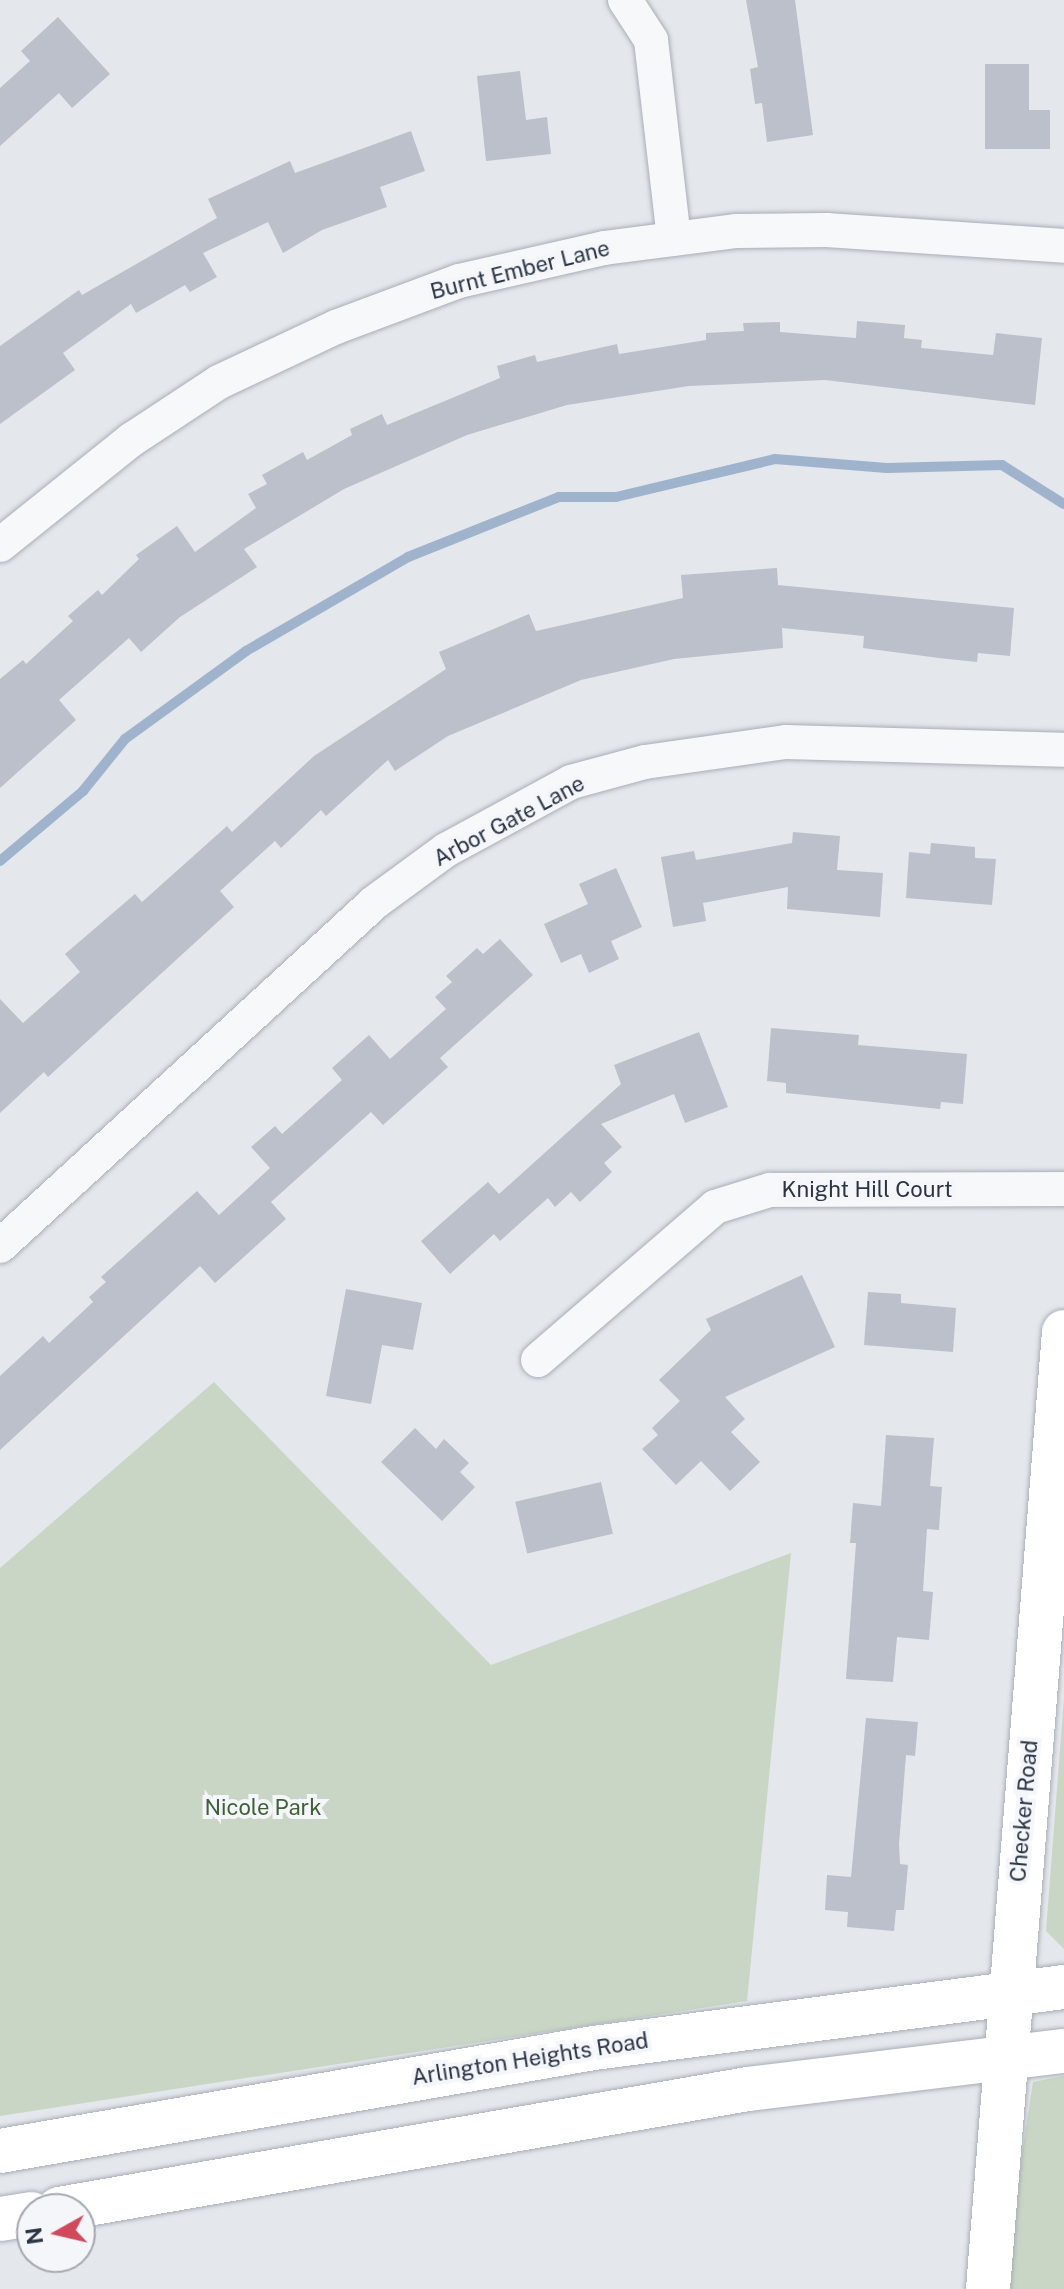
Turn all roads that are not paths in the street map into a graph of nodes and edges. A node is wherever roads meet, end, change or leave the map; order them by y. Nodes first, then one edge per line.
1 (625, 0) edge
2 (674, 239) junction
3 (1064, 246) edge
4 (0, 545) edge
5 (1064, 750) edge
6 (1064, 1189) edge
7 (0, 1246) edge
8 (1064, 1332) edge
9 (538, 1360) dead end
10 (1064, 1987) edge
11 (1010, 1993) junction
12 (1064, 2051) edge
13 (1009, 2056) junction
14 (0, 2151) edge
15 (96, 2203) edge
16 (988, 2289) edge

1 - 2 street
2 - 3 street, Burnt Ember Lane
2 - 4 street, Burnt Ember Lane
5 - 7 street, Arbor Gate Lane
6 - 9 street, Knight Hill Court
8 - 11 main road, Checker Road
10 - 11 main road, Arlington Heights Road
11 - 13 main road, Checker Road
11 - 14 main road, Arlington Heights Road
12 - 13 main road
13 - 15 main road
13 - 16 main road, Checker Road

